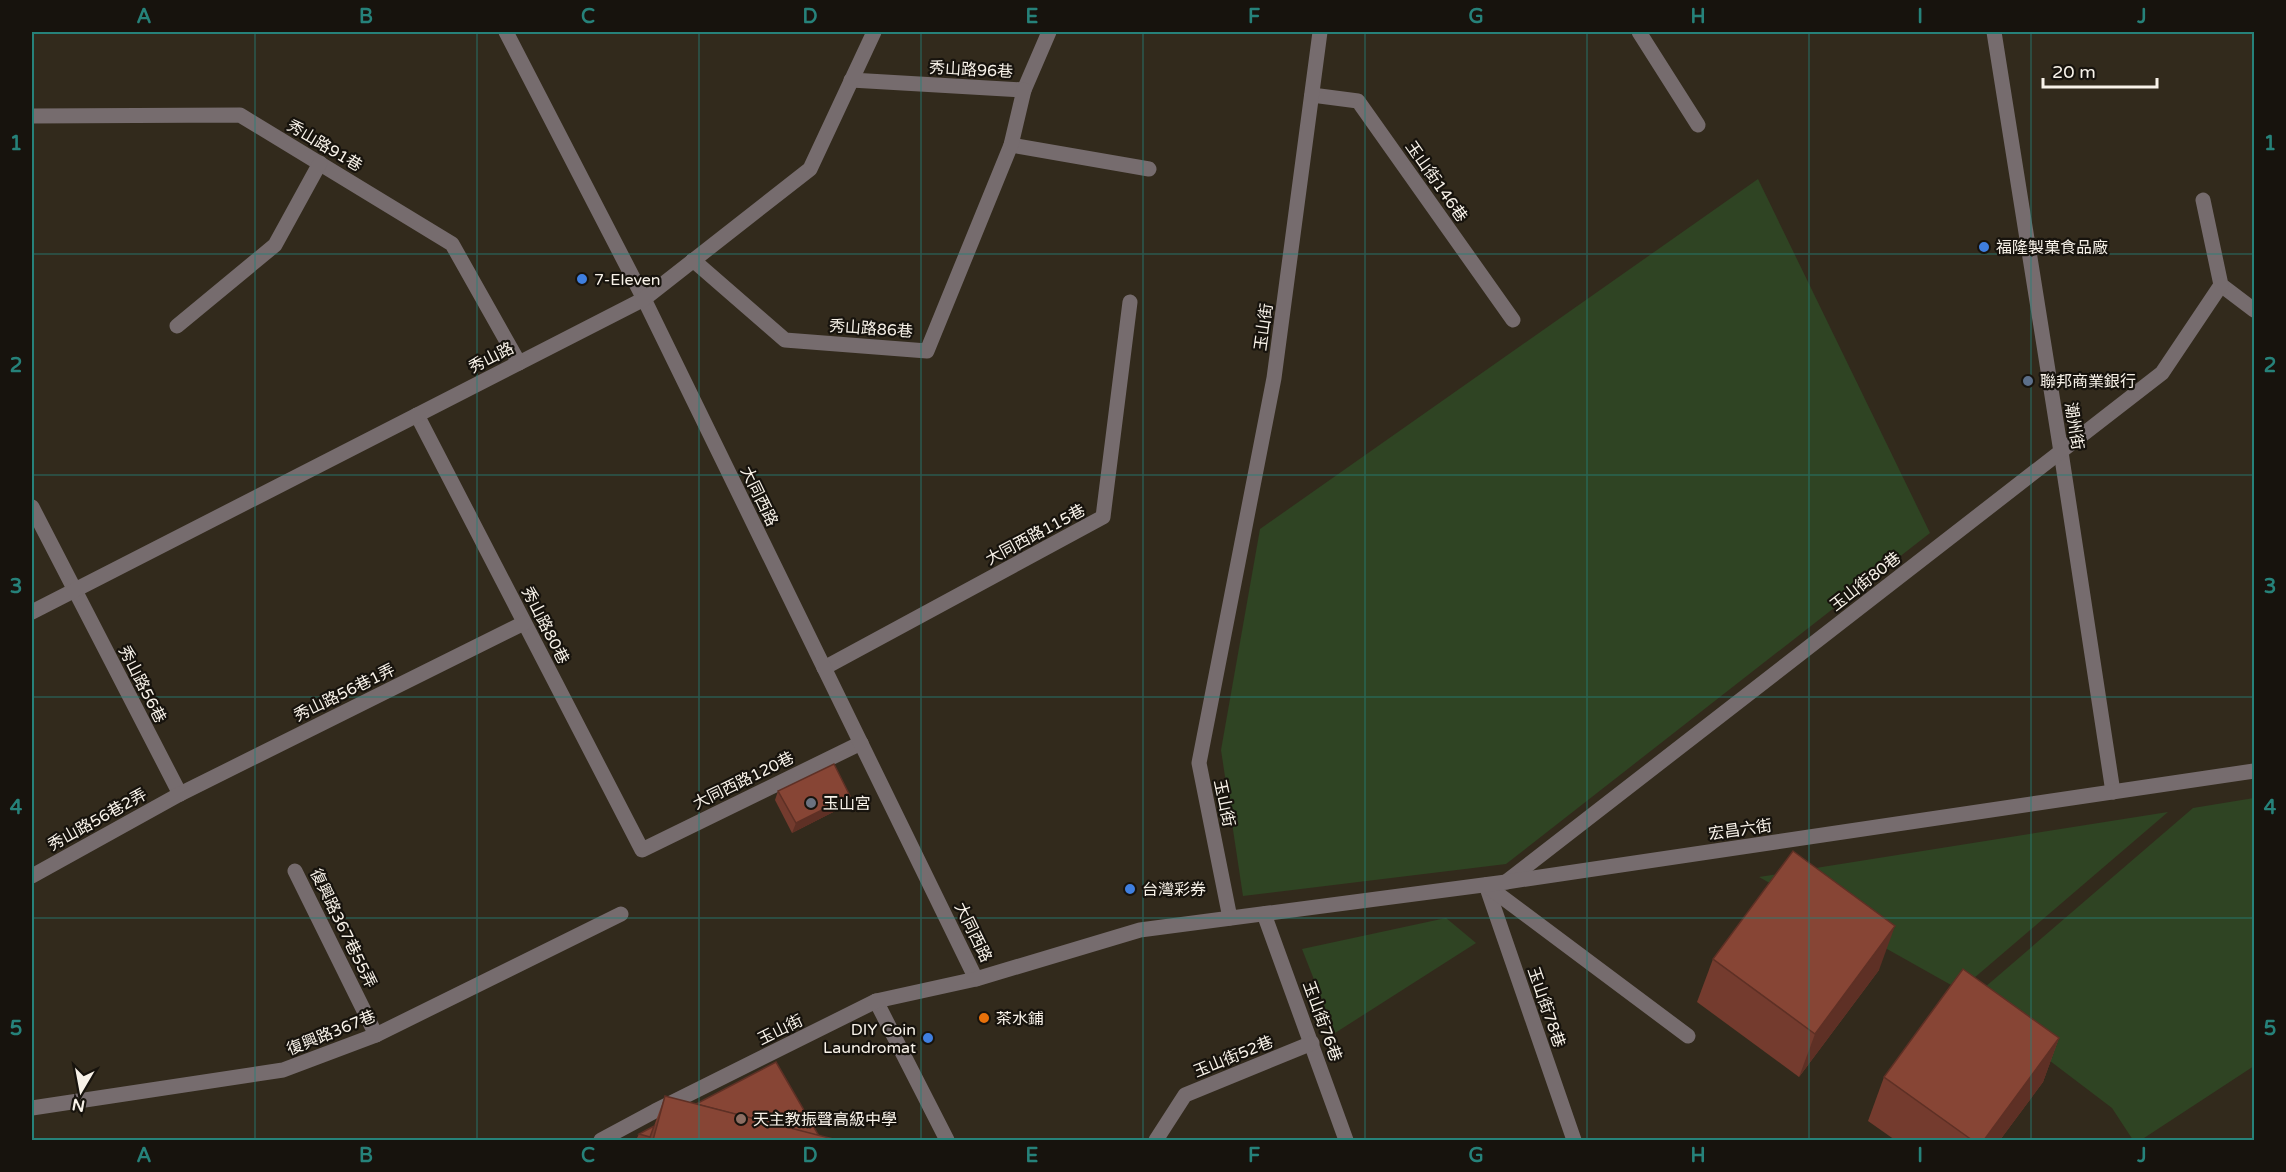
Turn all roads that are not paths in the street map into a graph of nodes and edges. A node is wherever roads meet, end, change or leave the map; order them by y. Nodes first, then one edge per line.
1 (506, 32) edge
2 (874, 32) edge
3 (1049, 32) edge
4 (1320, 32) edge
5 (1639, 32) edge
6 (1994, 32) edge
7 (851, 81) junction
8 (1024, 90) junction
9 (1312, 95) junction
10 (32, 116) edge
11 (1698, 125) dead end
12 (1011, 145) junction
13 (320, 163) junction
14 (1149, 169) dead end
15 (2203, 200) dead end
16 (693, 260) junction
17 (2221, 285) junction
18 (644, 299) junction
19 (1130, 302) dead end
20 (2254, 310) edge
21 (1513, 320) dead end
22 (177, 326) dead end
23 (519, 363) junction
24 (417, 415) junction
25 (2061, 452) junction
26 (32, 507) edge
27 (75, 591) junction
28 (32, 612) edge
29 (525, 623) junction
30 (824, 668) junction
31 (861, 742) junction
32 (2254, 771) edge
33 (2112, 792) junction
34 (180, 794) junction
35 (642, 850) joint
36 (295, 871) dead end
37 (32, 876) edge
38 (1506, 882) junction
39 (1486, 885) junction
40 (621, 914) dead end
41 (1264, 914) junction
42 (1230, 918) junction
43 (976, 979) junction
44 (876, 1001) junction
45 (376, 1035) junction
46 (1688, 1036) dead end
47 (1312, 1043) junction
48 (32, 1108) edge
49 (601, 1140) edge
50 (947, 1140) edge
51 (1156, 1140) edge
52 (1346, 1140) edge
53 (1574, 1140) edge

1 - 18 street, 大同西路
2 - 7 street, 秀山路
3 - 8 street, 秀山路96巷
4 - 9 street, 玉山街
5 - 11 street
6 - 25 street, 潮州街
7 - 8 street, 秀山路96巷
7 - 16 street, 秀山路
8 - 12 street
9 - 21 street, 玉山街146巷
9 - 42 street, 玉山街
10 - 13 street, 秀山路91巷
12 - 14 street
12 - 16 street, 秀山路86巷
13 - 22 street
13 - 23 street, 秀山路91巷
15 - 17 street
16 - 18 street, 秀山路
17 - 20 street
17 - 25 street, 玉山街80巷
18 - 23 street, 秀山路
18 - 30 street, 大同西路
19 - 30 street, 大同西路115巷
23 - 24 street, 秀山路
24 - 27 street, 秀山路
24 - 29 street, 秀山路80巷
25 - 33 street, 潮州街
25 - 38 street, 玉山街80巷
26 - 27 street, 秀山路56巷
27 - 28 street, 秀山路
27 - 34 street, 秀山路56巷
29 - 34 street, 秀山路56巷1弄
29 - 35 street, 秀山路80巷
30 - 31 street, 大同西路
31 - 35 street, 大同西路120巷
31 - 43 street, 大同西路
32 - 33 street, 宏昌六街
33 - 38 street, 宏昌六街
34 - 37 street, 秀山路56巷2弄
36 - 45 street, 復興路367巷55弄
38 - 39 street, 宏昌六街
39 - 41 street, 宏昌六街
39 - 46 street
39 - 53 street, 玉山街78巷
40 - 45 street, 復興路367巷
41 - 42 street, 宏昌六街
41 - 47 street, 玉山街76巷
42 - 43 street, 玉山街
43 - 44 street, 玉山街
44 - 49 street, 玉山街
44 - 50 street
45 - 48 street, 復興路367巷
47 - 51 street, 玉山街52巷
47 - 52 street, 玉山街76巷

